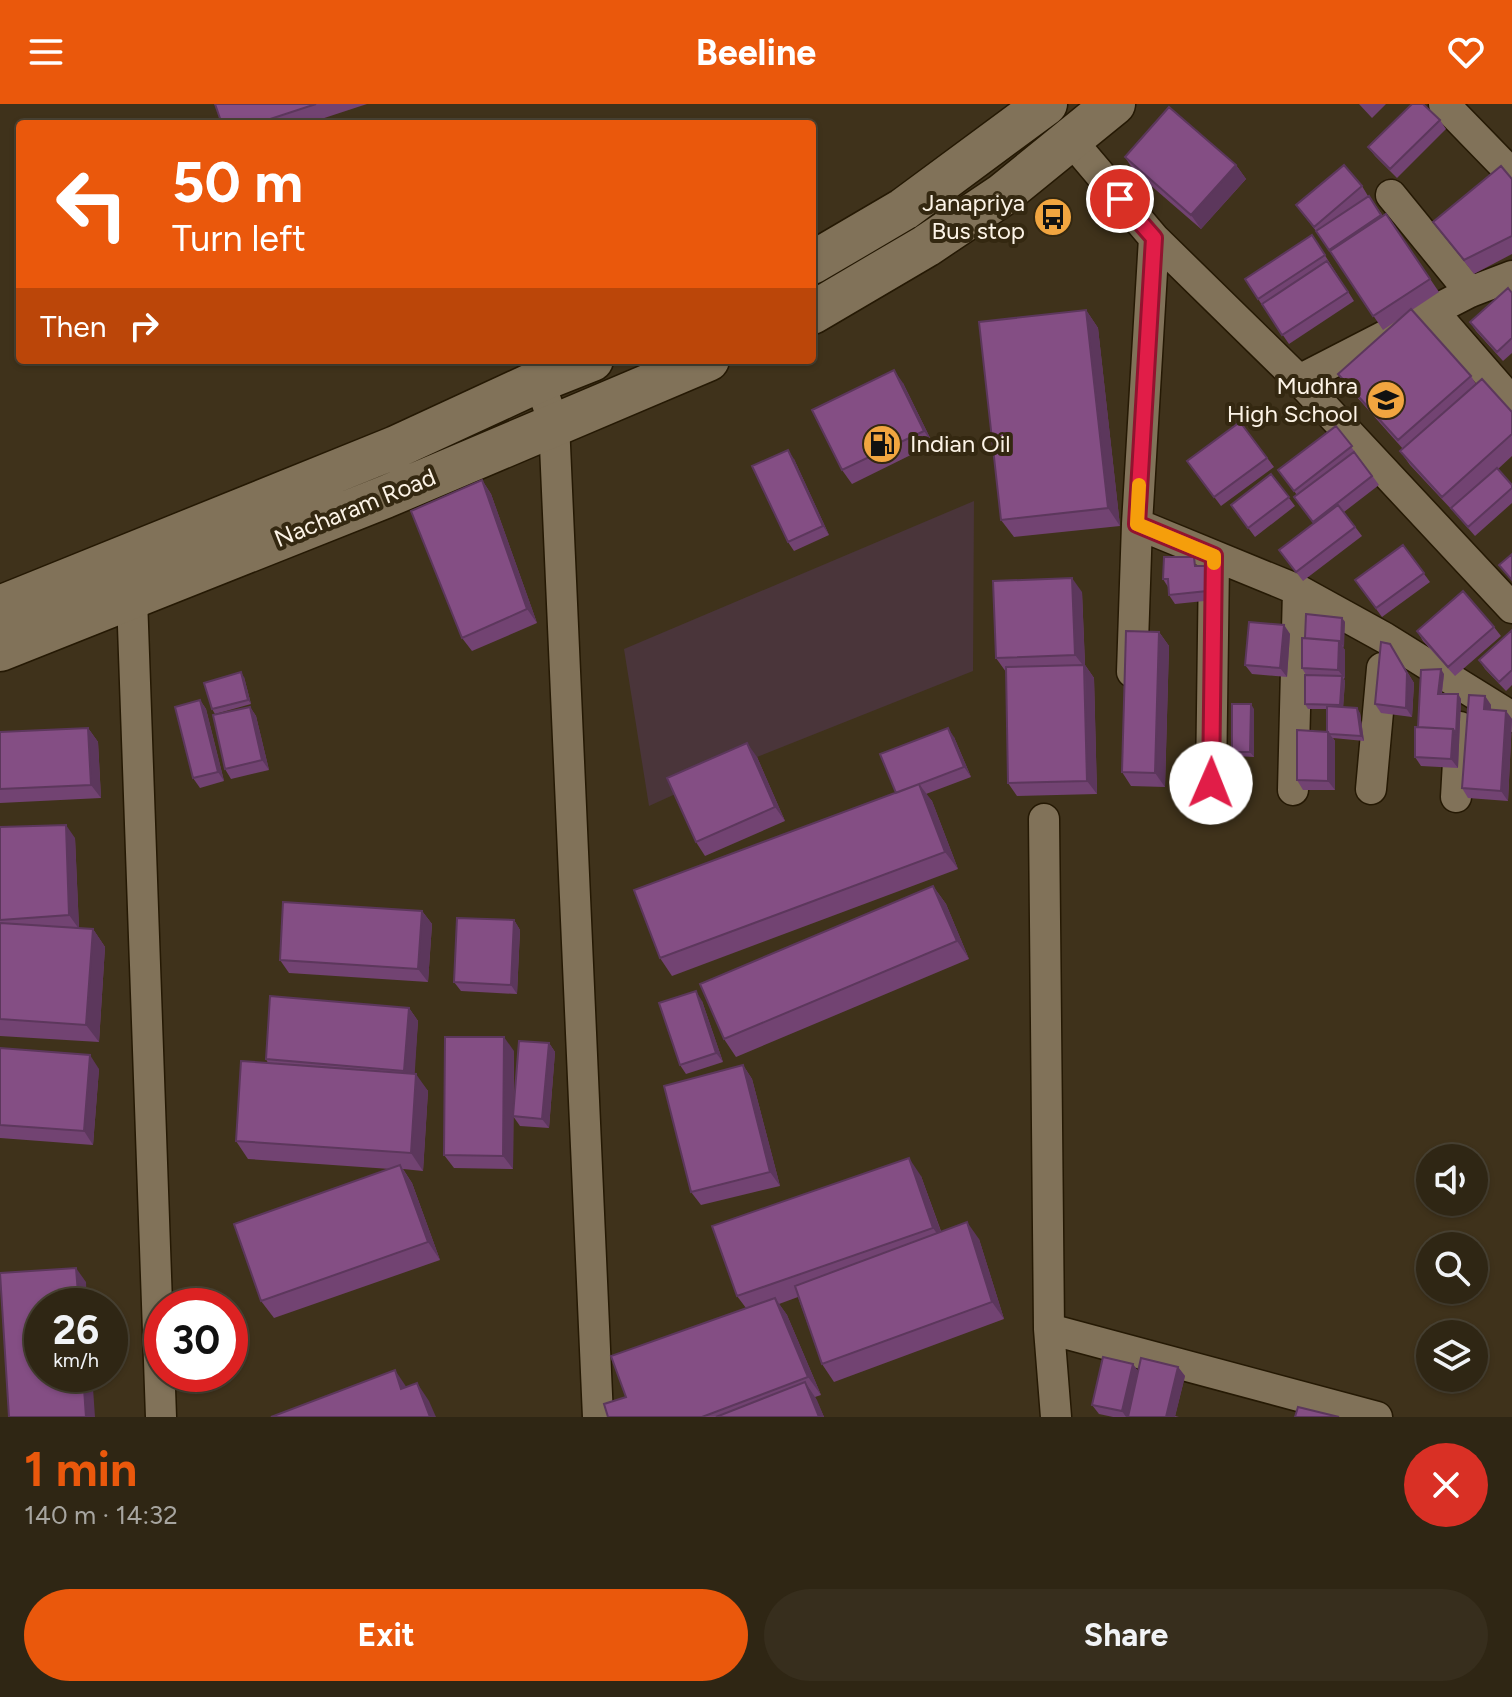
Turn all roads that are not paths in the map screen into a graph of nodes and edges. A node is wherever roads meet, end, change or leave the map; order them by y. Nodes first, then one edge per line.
1 (1046, 104) edge
2 (1114, 104) edge
3 (1444, 104) edge
4 (1070, 139) junction
5 (1512, 174) edge
6 (1391, 195) dead end
7 (1154, 238) junction
8 (816, 261) edge
9 (1512, 276) edge
10 (1470, 292) junction
11 (816, 311) edge
12 (1433, 311) junction
13 (582, 364) edge
14 (698, 364) edge
15 (1299, 380) junction
16 (539, 381) junction
17 (1512, 402) edge
18 (554, 423) junction
19 (1137, 524) junction
20 (1214, 556) junction
21 (1298, 590) junction
22 (132, 598) junction
23 (0, 607) edge
24 (1512, 608) edge
25 (1385, 638) junction
26 (0, 650) edge
27 (1131, 684) edge
28 (1462, 685) junction
29 (1512, 717) edge
30 (1211, 783) dead end
31 (1371, 789) dead end
32 (1293, 790) edge
33 (1456, 797) dead end
34 (1044, 819) dead end
35 (1049, 1329) junction
36 (161, 1417) edge
37 (598, 1417) edge
38 (1056, 1417) edge
39 (1374, 1417) edge

1 - 8 main road
2 - 4 main road
3 - 5 street
4 - 7 street
4 - 11 main road
6 - 10 street
7 - 15 street
7 - 19 street
9 - 10 street
10 - 12 street
12 - 15 street
12 - 17 street
13 - 16 main road, Nacharam Road
14 - 18 main road, Nacharam Road
15 - 24 street
16 - 18 street
16 - 23 main road, Nacharam Road
18 - 22 main road, Nacharam Road
18 - 37 street
19 - 20 street
19 - 27 street
20 - 21 street
20 - 30 street
21 - 25 street
21 - 32 street
22 - 26 main road, Nacharam Road
22 - 36 street
25 - 28 street
25 - 31 street
28 - 29 street
28 - 33 street
34 - 35 street
35 - 38 street
35 - 39 street

